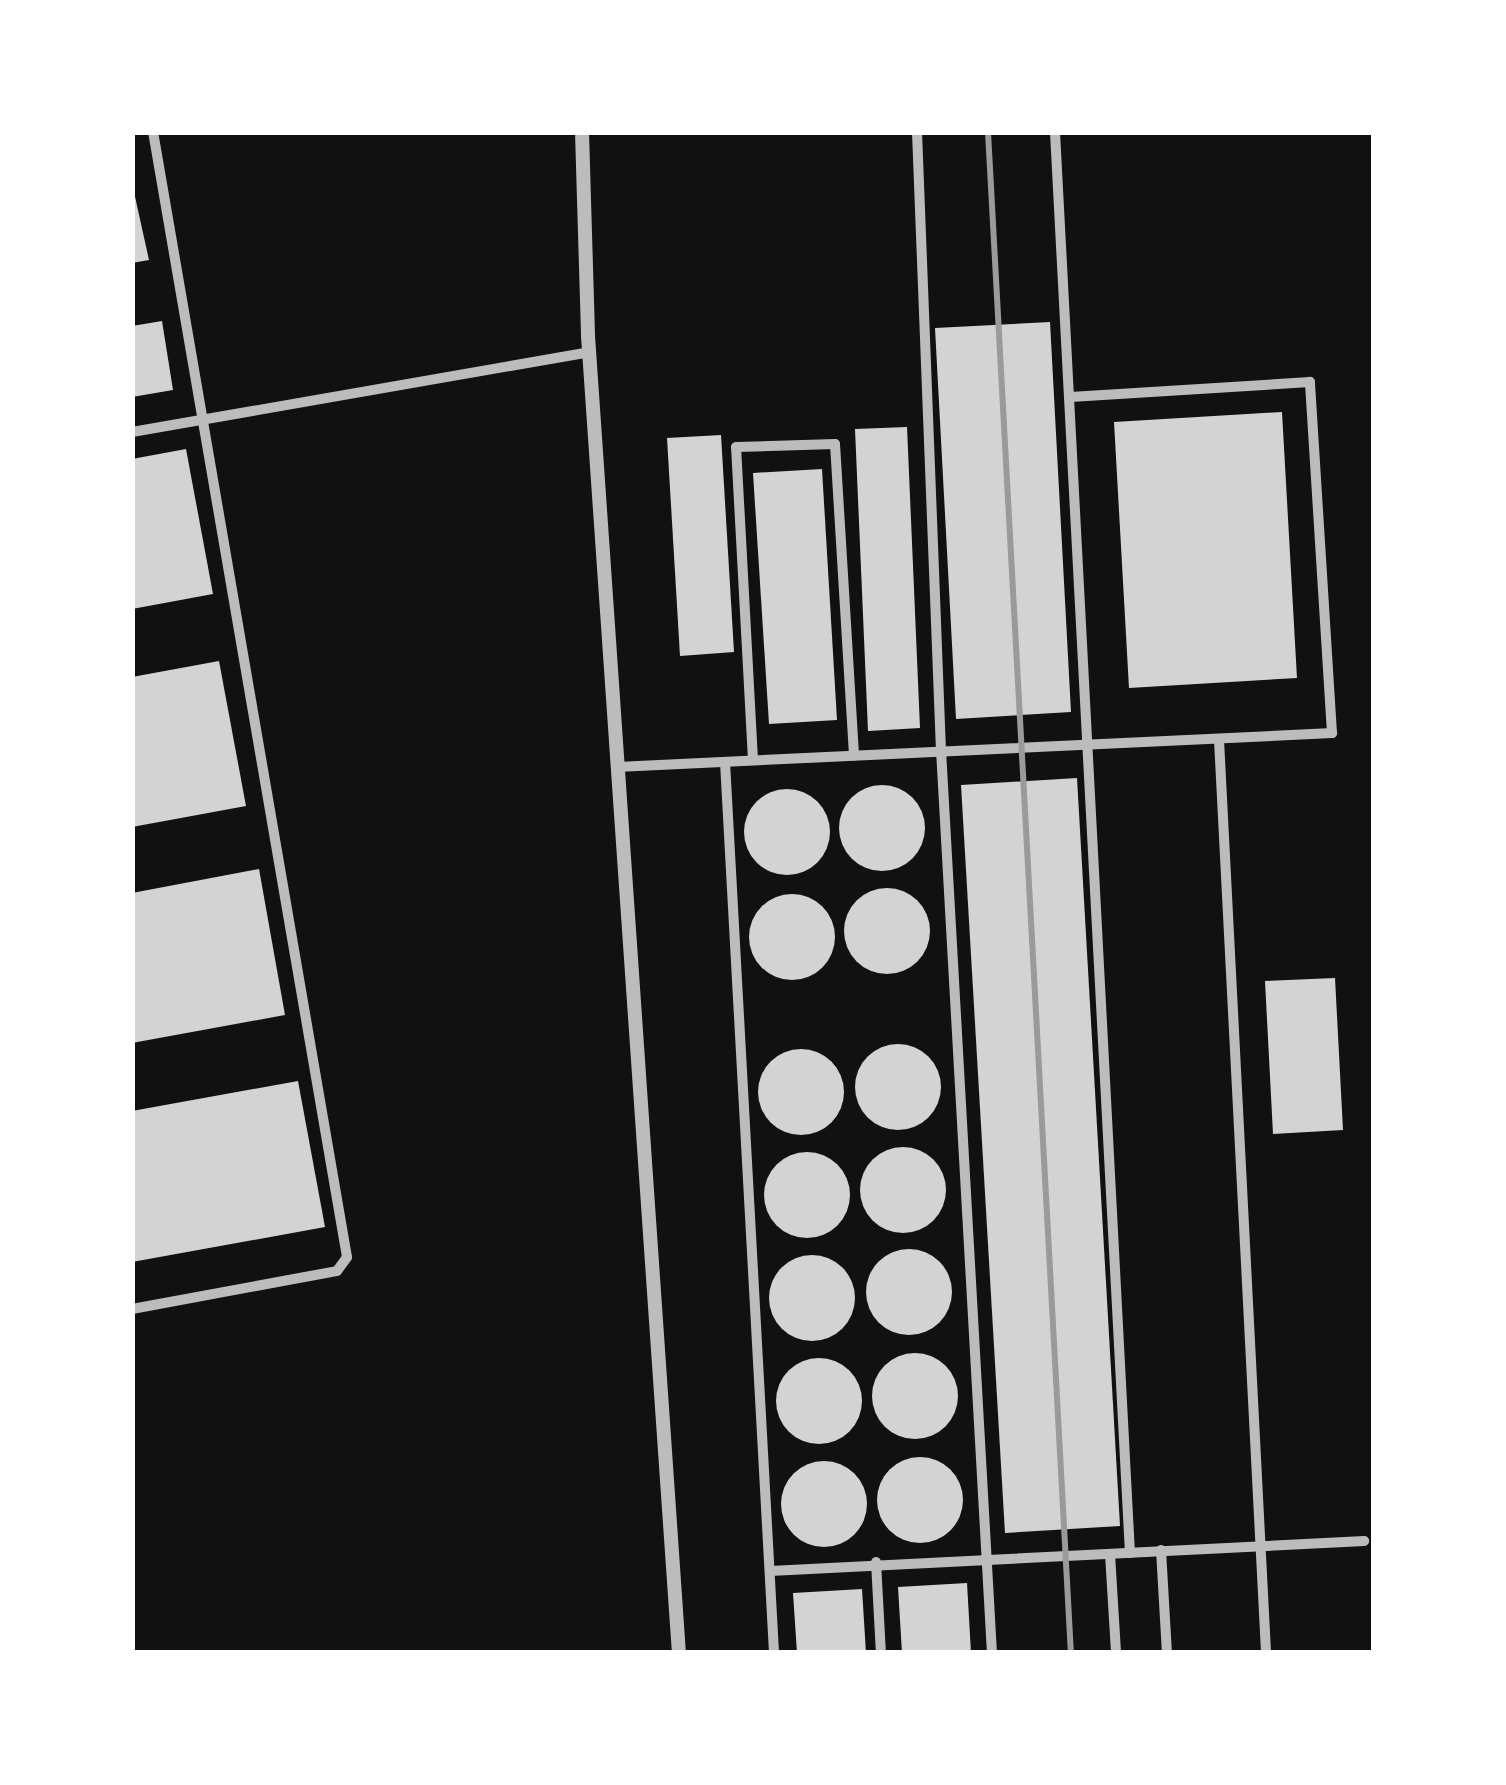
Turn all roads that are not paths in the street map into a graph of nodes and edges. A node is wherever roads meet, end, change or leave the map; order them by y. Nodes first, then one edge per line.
1 (153, 132) edge
2 (582, 132) edge
3 (917, 132) edge
4 (1054, 132) edge
5 (589, 352) junction
6 (1070, 397) junction
7 (202, 420) junction
8 (132, 432) edge
9 (1219, 740) junction
10 (1087, 749) junction
11 (941, 750) junction
12 (854, 754) junction
13 (753, 760) junction
14 (725, 762) junction
15 (617, 767) junction
16 (132, 1309) edge
17 (1364, 1541) dead end
18 (1260, 1546) junction
19 (1161, 1550) junction
20 (1130, 1553) junction
21 (1110, 1554) junction
22 (986, 1559) junction
23 (876, 1562) junction
24 (770, 1570) junction
25 (679, 1653) edge
26 (774, 1653) edge
27 (881, 1653) edge
28 (992, 1653) edge
29 (1116, 1653) edge
30 (1167, 1653) edge
31 (1266, 1653) edge

1 - 7 street
2 - 5 street
3 - 11 street
4 - 6 street
5 - 7 street
5 - 15 street
6 - 9 street
6 - 10 street
7 - 8 street
7 - 16 street
9 - 10 street
9 - 18 street
10 - 11 street
10 - 20 street
11 - 12 street
11 - 22 street
12 - 13 street
12 - 13 street
13 - 14 street
14 - 15 street
14 - 24 street
15 - 25 street
17 - 18 street
18 - 19 street
18 - 31 street
19 - 20 street
19 - 30 street
20 - 21 street
21 - 22 street
21 - 29 street
22 - 23 street
22 - 28 street
23 - 24 street
23 - 27 street
24 - 26 street

